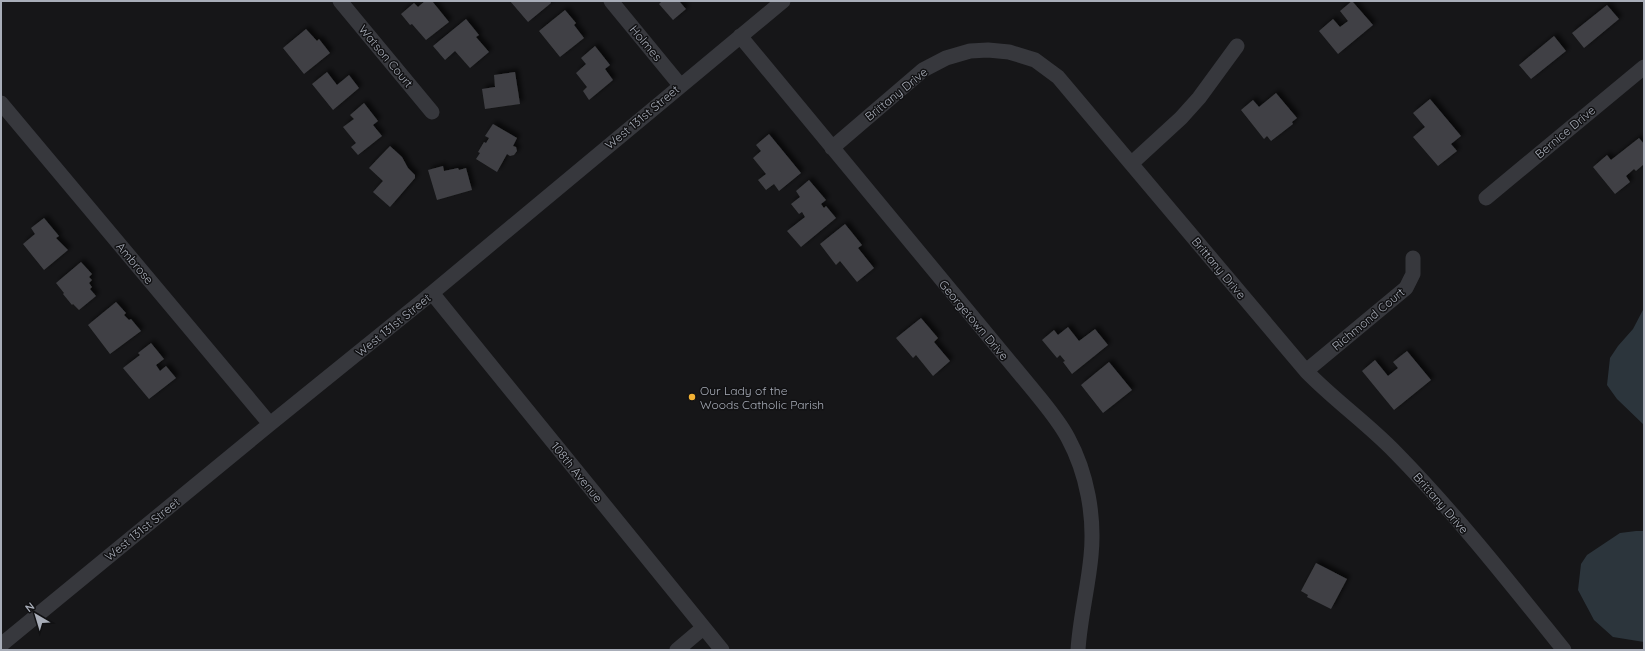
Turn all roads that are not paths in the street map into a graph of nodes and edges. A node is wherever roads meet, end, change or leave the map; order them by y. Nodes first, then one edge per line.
1 (340, 1) edge
2 (611, 1) edge
3 (783, 1) edge
4 (740, 36) junction
5 (1237, 46) dead end
6 (1644, 67) edge
7 (680, 85) junction
8 (1, 103) edge
9 (432, 112) dead end
10 (832, 148) junction
11 (1132, 163) junction
12 (1486, 198) dead end
13 (1413, 258) dead end
14 (432, 294) junction
15 (1306, 371) junction
16 (270, 424) junction
17 (703, 628) junction
18 (1, 645) edge
19 (677, 650) edge
20 (722, 650) edge
21 (1078, 650) edge
22 (1564, 650) edge

1 - 9 street, Watson Court
2 - 7 street, Holmes
3 - 4 street, West 131st Street
4 - 7 street, West 131st Street
4 - 10 street, Georgetown Drive
5 - 11 street
6 - 12 street, Bernice Drive
7 - 14 street, West 131st Street
8 - 16 street, Ambrose
10 - 11 street, Brittany Drive
10 - 21 street, Georgetown Drive
11 - 15 street, Brittany Drive
13 - 15 street, Richmond Court
14 - 16 street, West 131st Street
14 - 17 street, 108th Avenue
15 - 22 street, Brittany Drive
16 - 18 street, West 131st Street
17 - 19 street
17 - 20 street, 108th Avenue

